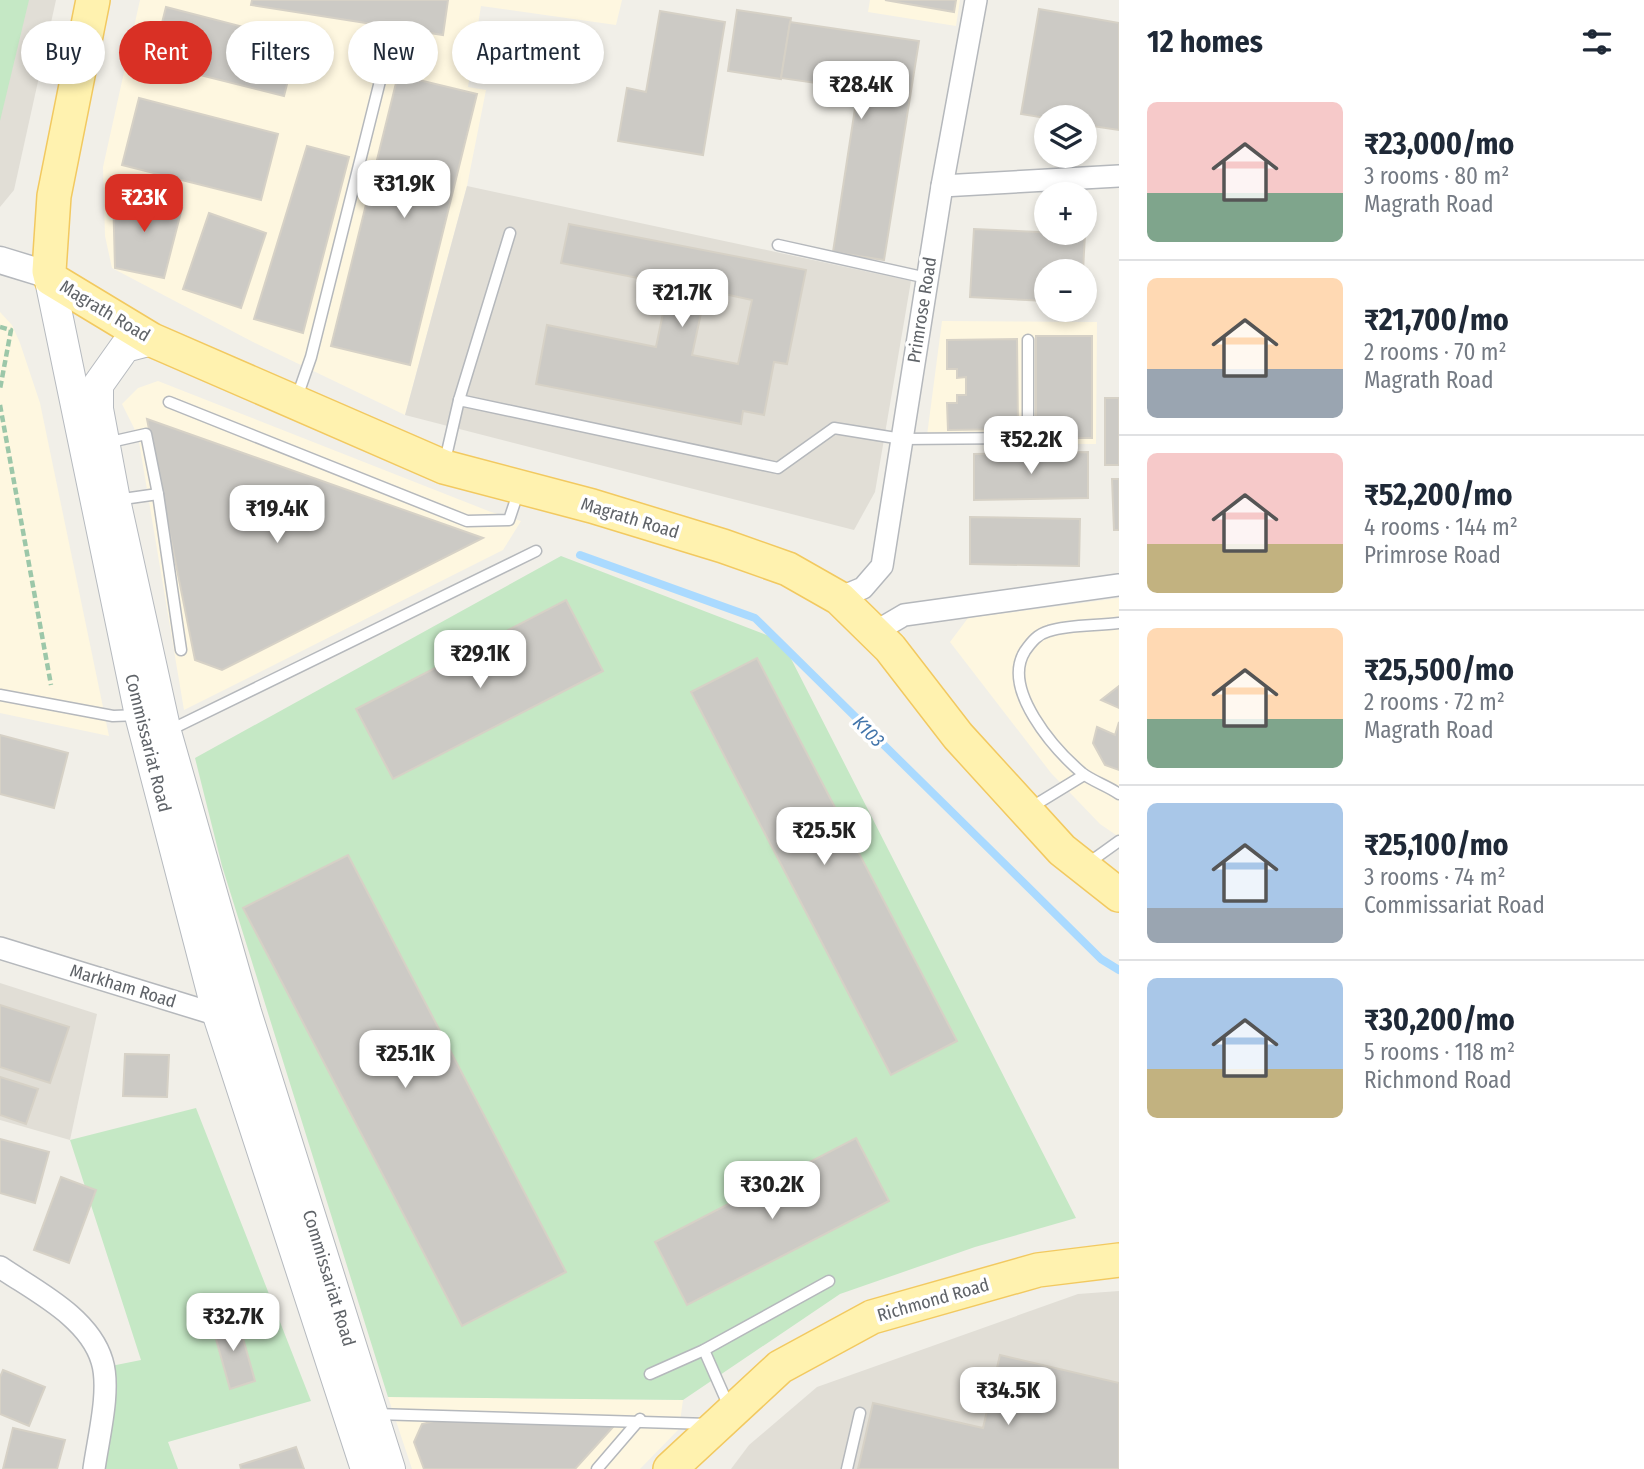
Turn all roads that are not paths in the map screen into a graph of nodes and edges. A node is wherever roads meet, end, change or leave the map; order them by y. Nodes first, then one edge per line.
1 (93, 0) edge
2 (976, 0) edge
3 (379, 84) edge
4 (1119, 176) edge
5 (942, 186) junction
6 (510, 233) dead end
7 (778, 244) dead end
8 (0, 260) edge
9 (49, 275) junction
10 (927, 278) junction
11 (0, 279) edge
12 (152, 340) junction
13 (1028, 340) dead end
14 (460, 400) junction
15 (169, 402) dead end
16 (295, 402) junction
17 (87, 405) junction
18 (902, 439) junction
19 (104, 443) junction
20 (444, 467) junction
21 (520, 487) junction
22 (159, 495) junction
23 (115, 500) junction
24 (536, 551) dead end
25 (1119, 585) edge
26 (839, 598) junction
27 (1119, 624) edge
28 (875, 632) junction
29 (181, 650) dead end
30 (0, 695) edge
31 (153, 725) junction
32 (1084, 775) junction
33 (1119, 794) edge
34 (1026, 811) junction
35 (1119, 841) edge
36 (1083, 867) junction
37 (1119, 895) edge
38 (0, 948) edge
39 (232, 1014) junction
40 (1119, 1260) edge
41 (0, 1267) edge
42 (829, 1282) dead end
43 (704, 1350) junction
44 (650, 1374) dead end
45 (860, 1413) dead end
46 (372, 1414) junction
47 (724, 1418) junction
48 (640, 1419) junction
49 (94, 1469) edge
50 (366, 1469) edge
51 (390, 1469) edge
52 (597, 1469) edge
53 (670, 1469) edge
54 (847, 1469) edge

1 - 9 main road, Commissariat Road
2 - 5 street, Primrose Road
3 - 16 lane
4 - 5 street
5 - 10 street, Primrose Road
6 - 14 lane
7 - 10 lane
8 - 9 street, Magrath Road
9 - 11 street, Magrath Road
9 - 12 main road, Magrath Road
9 - 17 main road, Commissariat Road
10 - 18 street, Primrose Road
12 - 16 main road, Magrath Road
12 - 17 main road, Commissariat Road
13 - 18 lane
14 - 18 lane
14 - 20 lane
15 - 21 lane
16 - 20 main road, Magrath Road
17 - 19 main road, Commissariat Road
17 - 31 main road, Commissariat Road
18 - 26 street, Primrose Road
19 - 22 lane
19 - 23 main road, Commissariat Road
20 - 21 main road, Magrath Road
21 - 26 main road, Magrath Road
22 - 23 lane
22 - 29 lane
23 - 31 main road, Commissariat Road
24 - 31 lane
25 - 28 street
26 - 28 main road, Magrath Road
27 - 32 lane
28 - 34 main road, Magrath Road
30 - 31 lane
31 - 39 main road, Commissariat Road
32 - 33 lane
32 - 34 lane
34 - 36 main road, Magrath Road
35 - 36 lane
36 - 37 main road, Magrath Road
38 - 39 street, Markham Road
39 - 46 main road, Commissariat Road
39 - 50 main road, Commissariat Road
40 - 47 main road, Richmond Road
41 - 49 street
42 - 43 lane
43 - 44 lane
43 - 47 lane
45 - 54 lane
46 - 48 lane
46 - 51 main road, Commissariat Road
47 - 48 lane
47 - 53 main road, Richmond Road
48 - 52 lane

